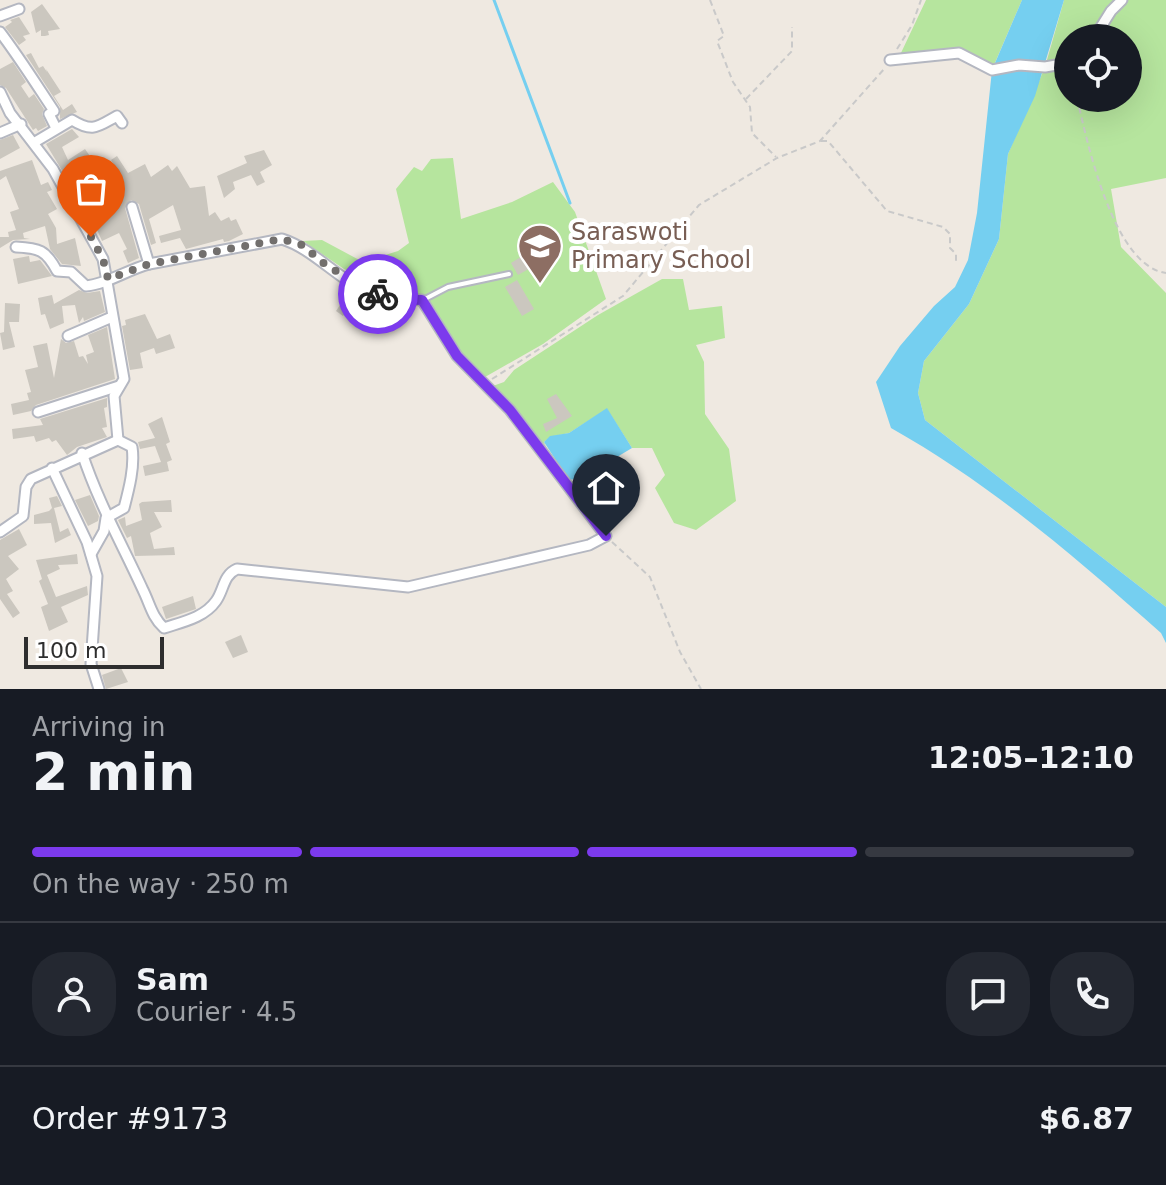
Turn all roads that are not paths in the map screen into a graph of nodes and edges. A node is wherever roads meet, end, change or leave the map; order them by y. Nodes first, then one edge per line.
1 (1122, 0) edge
2 (19, 9) dead end
3 (0, 16) edge
4 (1104, 24) edge
5 (0, 32) edge
6 (890, 60) road end
7 (1054, 65) edge
8 (0, 92) edge
9 (122, 123) dead end
10 (21, 124) junction
11 (56, 128) junction
12 (0, 133) edge
13 (35, 142) junction
14 (132, 207) dead end
15 (16, 247) dead end
16 (149, 264) junction
17 (509, 274) dead end
18 (108, 279) junction
19 (422, 300) junction
20 (112, 317) junction
21 (68, 336) dead end
22 (119, 386) junction
23 (38, 412) dead end
24 (118, 440) junction
25 (82, 453) junction
26 (52, 468) junction
27 (106, 518) junction
28 (0, 532) edge
29 (91, 554) junction
30 (99, 689) edge

1 - 4 street
2 - 3 street
5 - 11 street
6 - 7 street
8 - 10 street
9 - 11 street
10 - 12 street
10 - 13 street
11 - 13 street
13 - 18 street
14 - 16 street
15 - 18 street
16 - 18 street
16 - 19 street
17 - 19 lane
18 - 20 street
19 - 27 street
20 - 21 street
20 - 22 street
22 - 23 street
22 - 24 street
24 - 25 street
24 - 27 street
25 - 26 street
25 - 27 street
26 - 28 street
26 - 29 street
27 - 29 street
29 - 30 street

